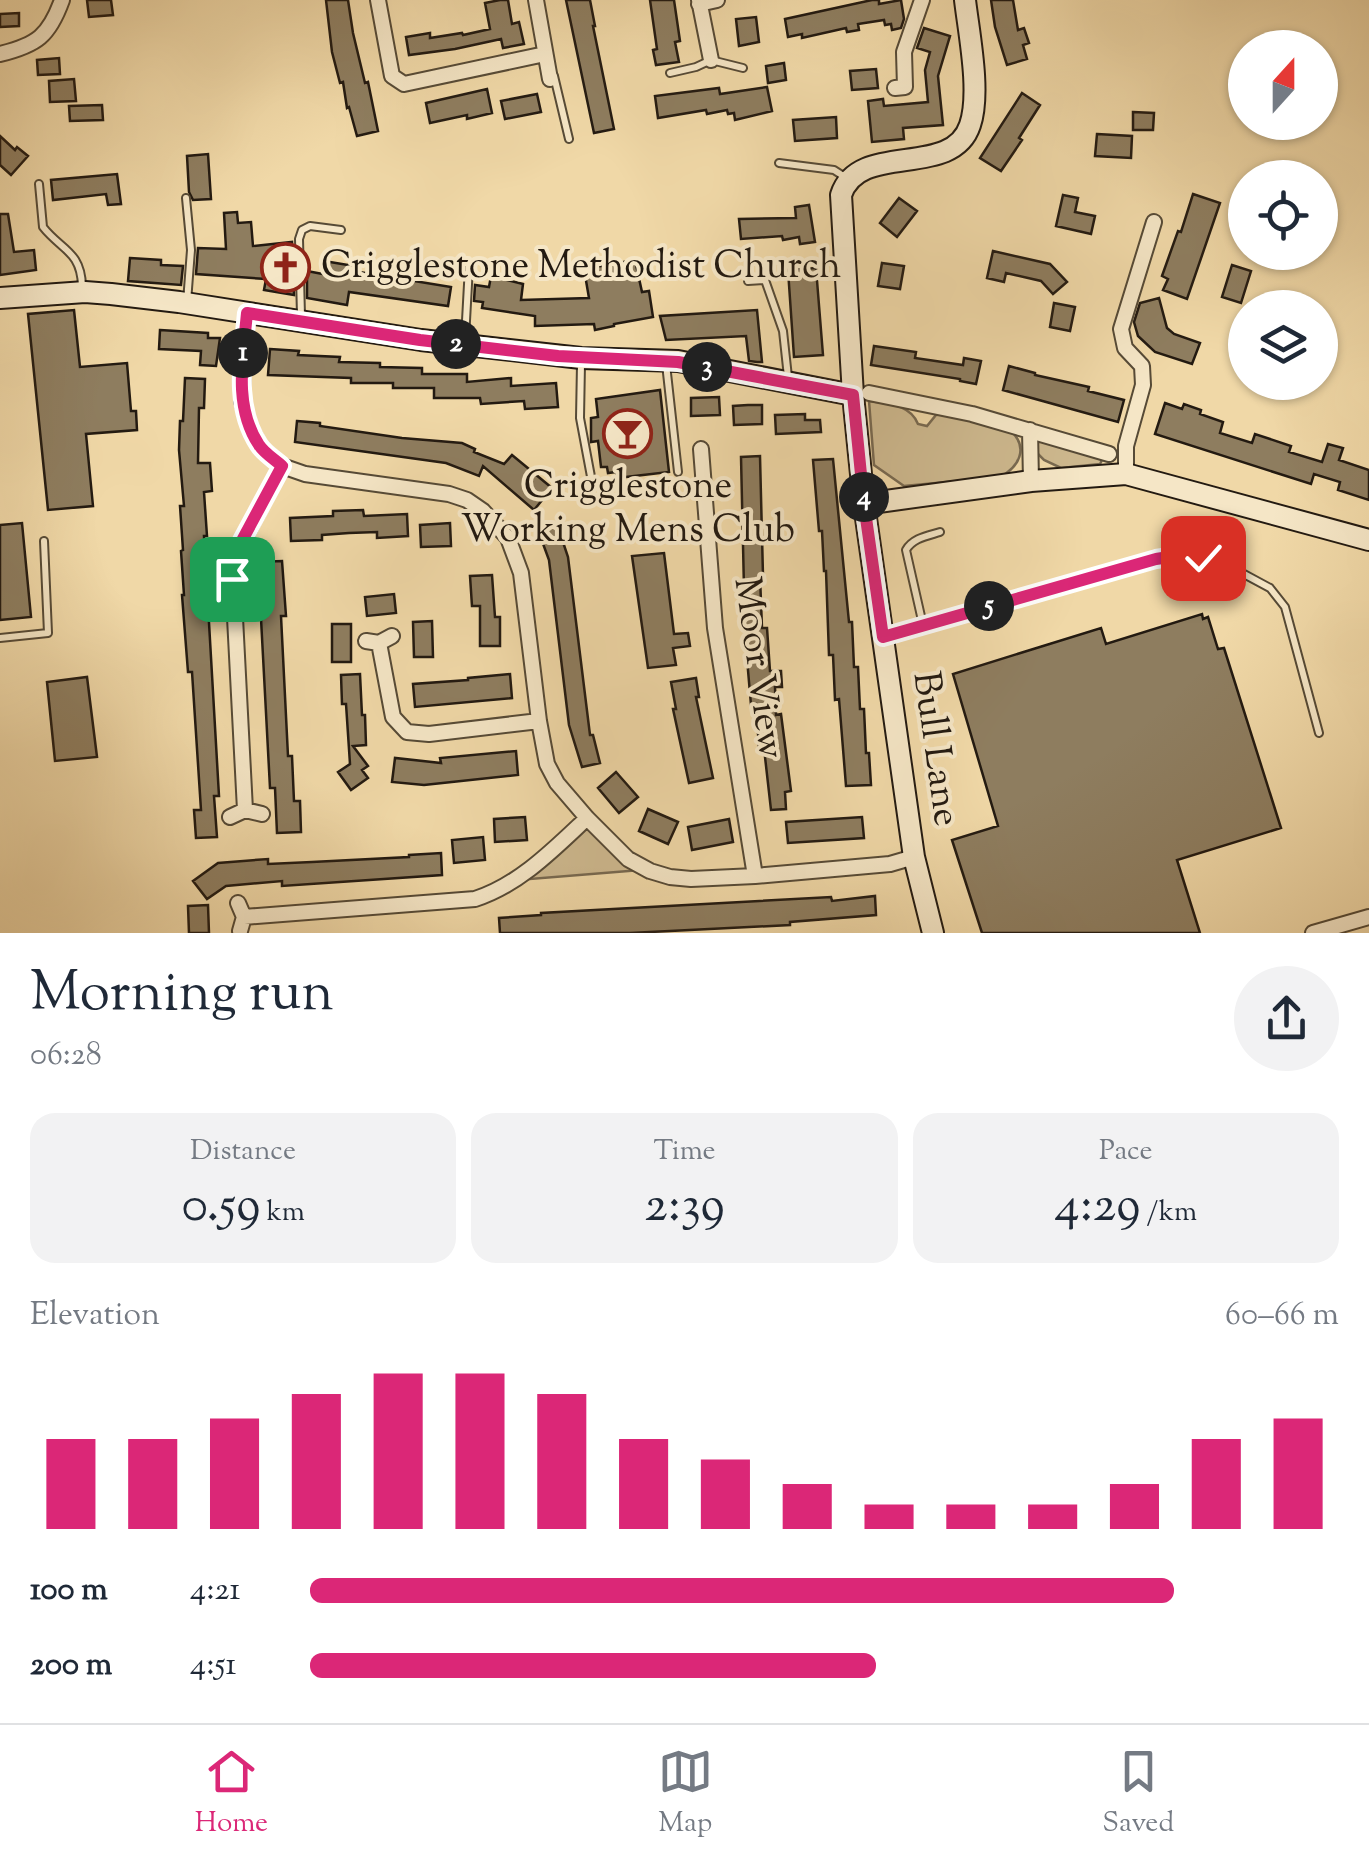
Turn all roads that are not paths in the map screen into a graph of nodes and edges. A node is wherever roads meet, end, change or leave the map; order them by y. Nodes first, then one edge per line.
1 (62, 0) edge
2 (378, 0) edge
3 (536, 0) edge
4 (717, 0) edge
5 (922, 0) edge
6 (965, 0) edge
7 (699, 2) edge
8 (0, 54) edge
9 (545, 54) junction
10 (711, 60) junction
11 (743, 68) dead end
12 (670, 73) dead end
13 (549, 76) joint
14 (896, 88) dead end
15 (570, 139) dead end
16 (778, 163) dead end
17 (848, 179) junction
18 (39, 184) dead end
19 (186, 198) dead end
20 (1154, 222) dead end
21 (341, 230) dead end
22 (469, 266) dead end
23 (1135, 280) junction
24 (748, 281) dead end
25 (1152, 286) dead end
26 (82, 292) junction
27 (0, 298) edge
28 (187, 303) junction
29 (247, 313) junction
30 (302, 321) junction
31 (464, 345) junction
32 (581, 358) junction
33 (665, 360) junction
34 (788, 384) junction
35 (861, 394) junction
36 (925, 403) junction
37 (922, 421) dead end
38 (1030, 430) junction
39 (701, 449) dead end
40 (1109, 454) dead end
41 (719, 465) dead end
42 (282, 466) junction
43 (703, 468) junction
44 (678, 472) dead end
45 (1126, 474) junction
46 (1031, 481) junction
47 (592, 482) dead end
48 (864, 504) junction
49 (940, 532) dead end
50 (1369, 540) edge
51 (44, 541) dead end
52 (923, 625) junction
53 (883, 637) junction
54 (0, 638) edge
55 (379, 640) dead end
56 (538, 721) junction
57 (1319, 732) dead end
58 (245, 810) junction
59 (262, 814) dead end
60 (230, 818) dead end
61 (586, 818) junction
62 (914, 858) junction
63 (755, 876) junction
64 (240, 917) edge
65 (1369, 917) edge
66 (934, 933) edge
67 (1312, 933) edge

1 - 8 street
2 - 9 street
3 - 9 street
4 - 7 street
5 - 14 street
6 - 17 street
7 - 10 street
9 - 13 street
10 - 11 lane
10 - 12 lane
13 - 15 lane
16 - 17 lane
17 - 35 street, Bull Lane
18 - 26 lane
19 - 28 lane
20 - 23 street
21 - 30 lane
22 - 31 lane
23 - 25 street
23 - 45 street
24 - 34 lane
26 - 27 street
26 - 28 street
28 - 29 street
29 - 30 street
29 - 42 street
30 - 31 street
31 - 32 street
32 - 33 street
32 - 47 lane
33 - 34 street
33 - 44 lane
34 - 35 street
35 - 36 street
35 - 48 street, Bull Lane
36 - 37 street
36 - 38 street
38 - 40 street
38 - 46 street
39 - 43 street, Moor View
41 - 43 street
42 - 56 street
42 - 58 street
43 - 63 street, Moor View
45 - 46 street
45 - 50 street
46 - 48 street
48 - 53 street, Bull Lane
49 - 52 lane
51 - 54 lane
52 - 53 lane
52 - 57 lane
53 - 62 street, Bull Lane
55 - 56 street
56 - 61 street
58 - 59 street
58 - 60 street
61 - 63 street
61 - 64 street
62 - 63 street
62 - 66 street, Bull Lane
65 - 67 street

